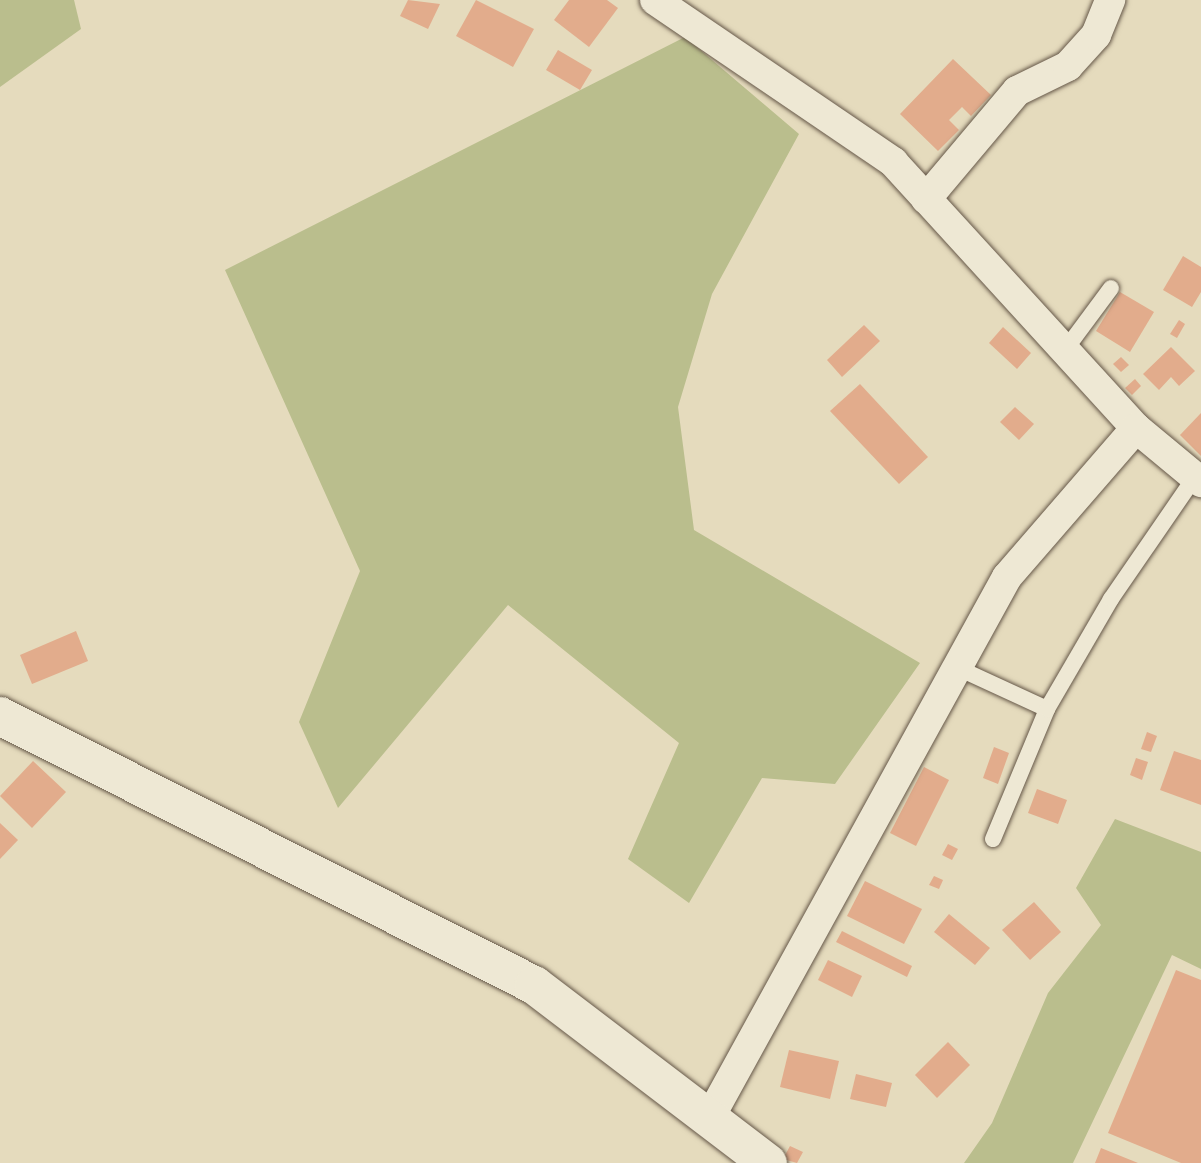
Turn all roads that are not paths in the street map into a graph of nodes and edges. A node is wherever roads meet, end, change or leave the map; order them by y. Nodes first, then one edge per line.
1 (655, 0) edge
2 (1110, 0) edge
3 (926, 199) junction
4 (1111, 288) dead end
5 (1065, 350) junction
6 (1136, 428) junction
7 (1198, 480) edge
8 (958, 668) junction
9 (1047, 709) junction
10 (0, 716) edge
11 (993, 839) dead end
12 (710, 1117) junction
13 (768, 1163) edge

1 - 3 street
2 - 3 street
3 - 5 street
4 - 5 lane
5 - 6 street
6 - 7 street
6 - 8 street
7 - 9 lane
8 - 9 lane
8 - 12 street
9 - 11 lane
10 - 12 street
12 - 13 street

